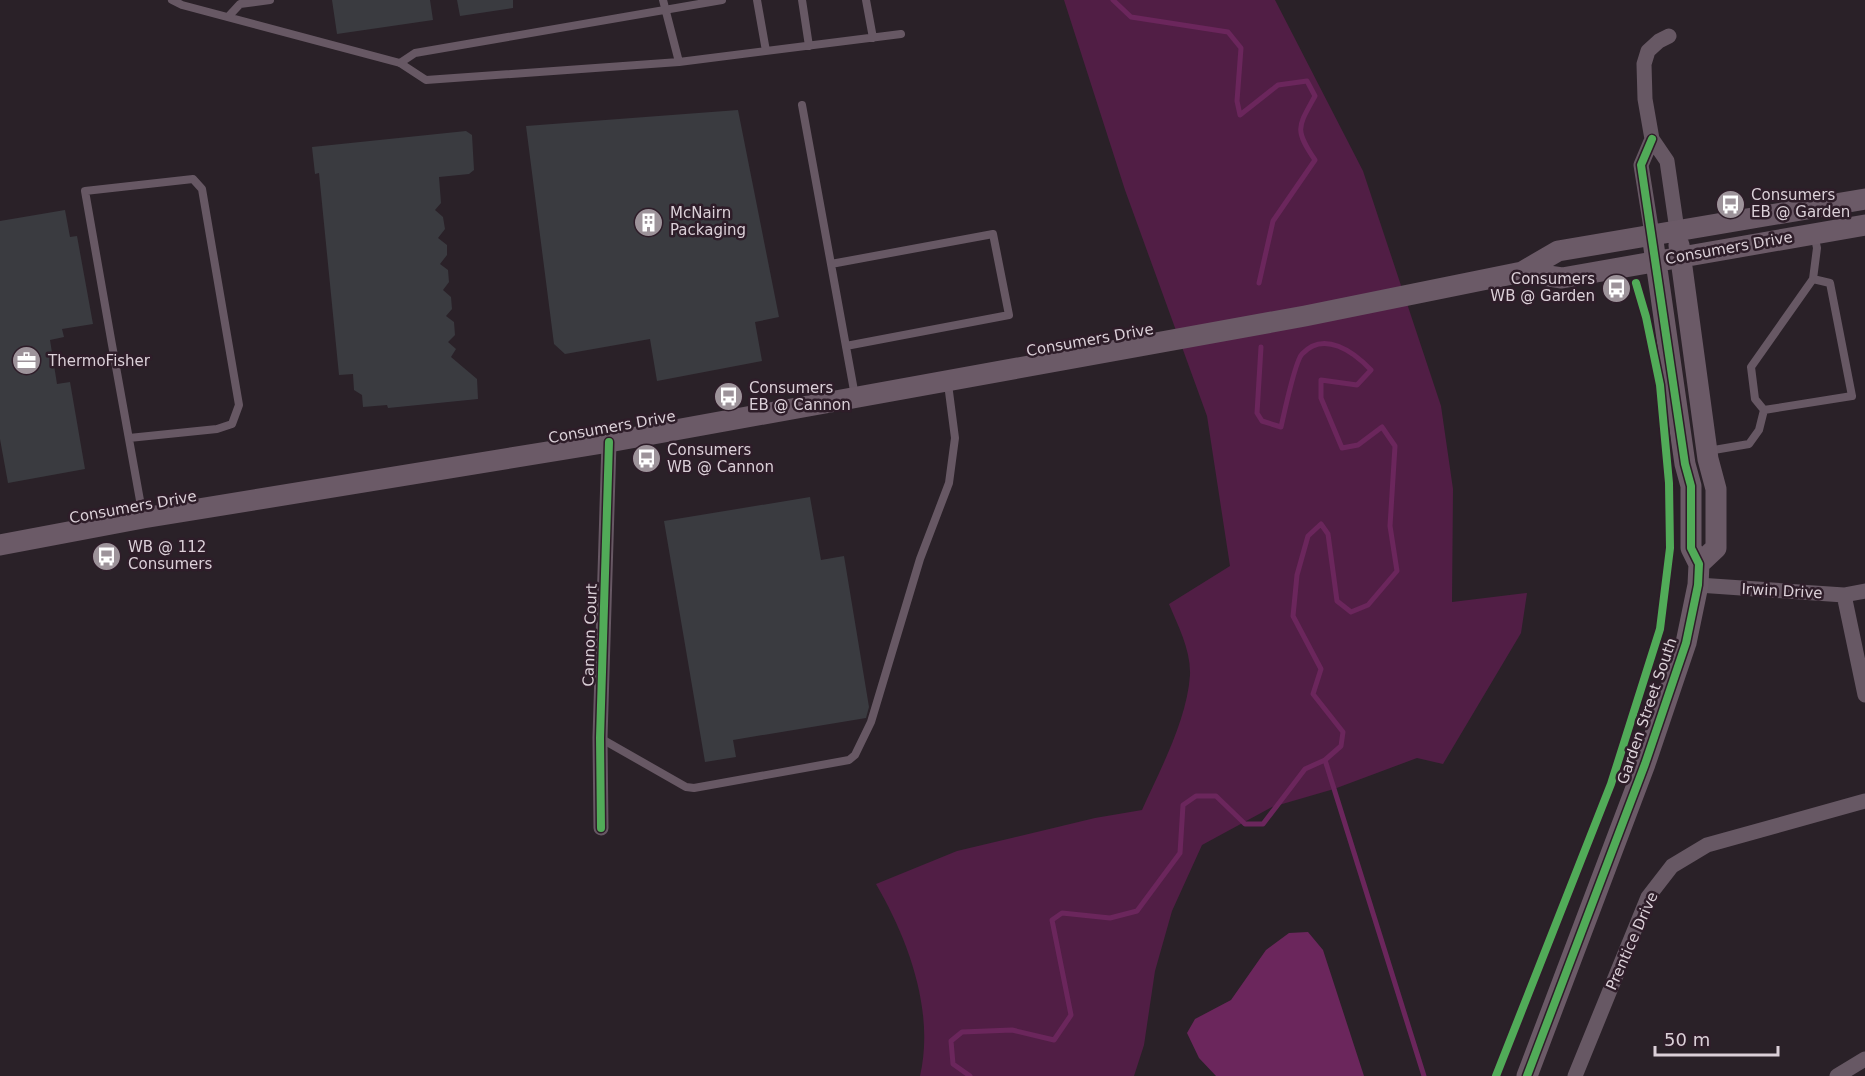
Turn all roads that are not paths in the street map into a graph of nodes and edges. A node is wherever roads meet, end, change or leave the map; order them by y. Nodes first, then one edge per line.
1 (172, 0) edge
2 (270, 0) edge
3 (722, 0) edge
4 (757, 0) edge
5 (802, 0) edge
6 (866, 0) edge
7 (664, 4) edge
8 (228, 17) junction
9 (901, 34) dead end
10 (1669, 36) dead end
11 (873, 38) junction
12 (809, 46) junction
13 (766, 51) junction
14 (679, 62) junction
15 (400, 63) junction
16 (802, 105) dead end
17 (1652, 139) junction
18 (1865, 199) edge
19 (1865, 225) edge
20 (1677, 230) junction
21 (1814, 232) junction
22 (1652, 234) junction
23 (1681, 257) junction
24 (1656, 261) junction
25 (831, 264) junction
26 (1522, 272) junction
27 (1813, 279) junction
28 (846, 346) junction
29 (948, 380) junction
30 (855, 397) junction
31 (1764, 410) junction
32 (129, 438) junction
33 (609, 442) junction
34 (1707, 452) junction
35 (143, 518) junction
36 (0, 545) edge
37 (1699, 575) junction
38 (1865, 591) edge
39 (1844, 595) junction
40 (1865, 695) edge
41 (600, 738) junction
42 (1865, 801) edge
43 (601, 828) dead end
44 (1865, 1059) edge
45 (1527, 1076) edge
46 (1575, 1076) edge
47 (1838, 1076) edge

1 - 8 lane
2 - 8 lane
3 - 7 lane
4 - 13 lane
5 - 12 lane
6 - 11 lane
7 - 14 lane
7 - 15 lane
8 - 15 lane
9 - 11 lane
10 - 17 street
11 - 12 lane
12 - 13 lane
13 - 14 lane
14 - 15 lane
16 - 25 lane
17 - 20 street
17 - 22 street
18 - 20 main road, Consumers Drive
19 - 21 main road, Consumers Drive
20 - 22 main road, Consumers Drive
20 - 23 main road, Garden Street South
21 - 23 main road, Consumers Drive
21 - 27 lane
22 - 24 main road
22 - 26 main road, Consumers Drive
23 - 24 main road, Consumers Drive
23 - 34 main road, Garden Street South
24 - 26 main road, Consumers Drive
24 - 37 main road
25 - 28 lane
25 - 28 lane
26 - 29 main road, Consumers Drive
27 - 31 lane
27 - 31 lane
28 - 30 lane
29 - 30 main road, Consumers Drive
29 - 41 lane
30 - 33 main road, Consumers Drive
31 - 34 lane
32 - 32 lane
32 - 35 lane
33 - 35 main road, Consumers Drive
33 - 41 street, Cannon Court
34 - 37 main road, Garden Street South
35 - 36 main road, Consumers Drive
37 - 39 street, Irwin Drive
37 - 45 main road, Garden Street South
38 - 39 street, Irwin Drive
39 - 40 street
41 - 43 street, Cannon Court
42 - 46 street, Prentice Drive
44 - 47 street

